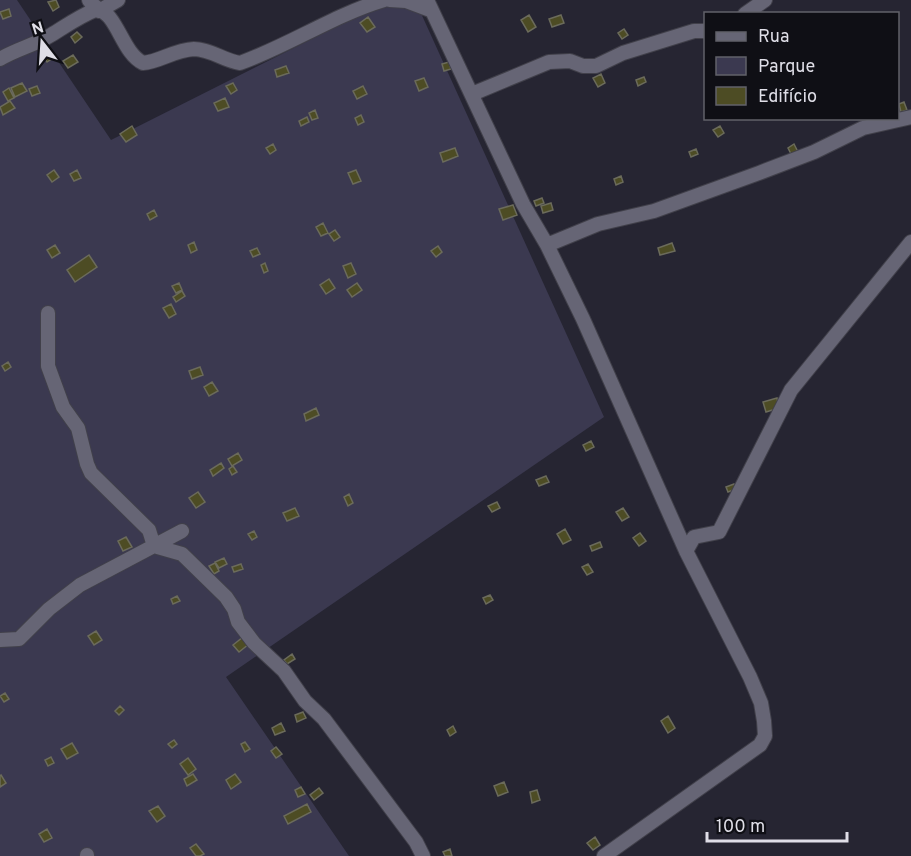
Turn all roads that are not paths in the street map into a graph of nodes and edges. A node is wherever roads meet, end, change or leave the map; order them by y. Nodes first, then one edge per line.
1 (118, 0) edge
2 (384, 0) edge
3 (390, 0) edge
4 (765, 0) edge
5 (428, 5) edge
6 (94, 7) edge
7 (749, 12) edge
8 (704, 31) edge
9 (0, 59) edge
10 (472, 94) junction
11 (898, 120) edge
12 (911, 242) edge
13 (547, 245) junction
14 (48, 313) dead end
15 (183, 531) dead end
16 (154, 546) junction
17 (686, 551) junction
18 (0, 640) edge
19 (423, 856) edge
20 (604, 856) edge

1 - 6 street
2 - 6 street
3 - 5 street
4 - 7 street
5 - 10 street
6 - 9 street
8 - 10 street
10 - 13 street
11 - 13 street
12 - 17 street
13 - 17 street
14 - 16 street
15 - 16 street
16 - 18 street
16 - 19 street
17 - 20 street

